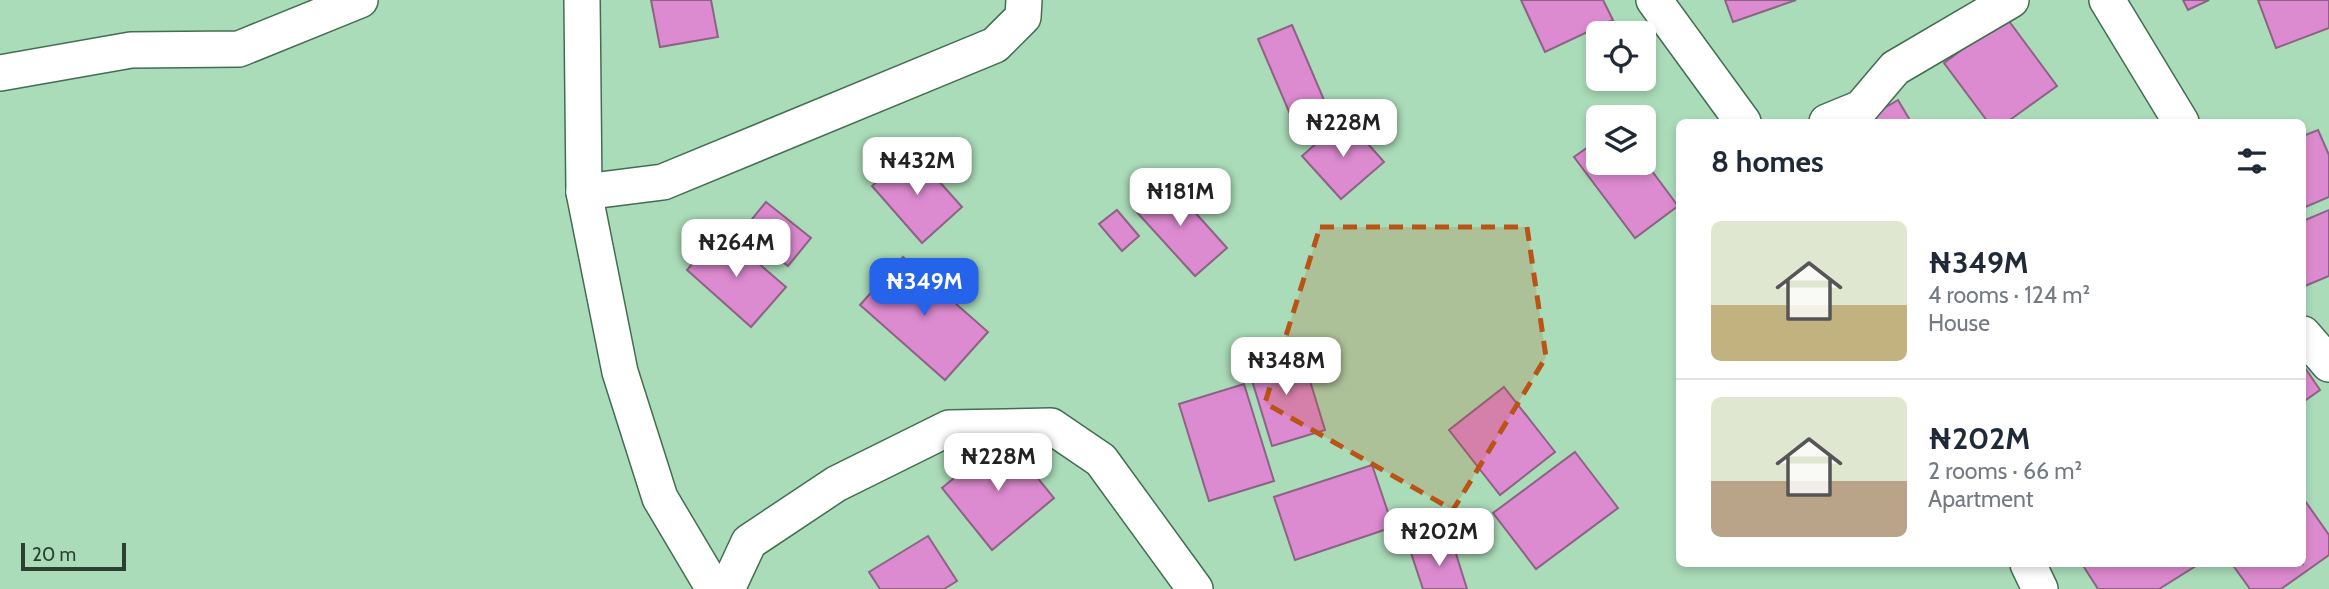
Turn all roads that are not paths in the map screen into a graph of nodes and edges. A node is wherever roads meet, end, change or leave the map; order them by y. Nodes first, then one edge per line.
1 (360, 0) edge
2 (582, 0) edge
3 (1024, 0) edge
4 (1654, 0) edge
5 (2011, 0) edge
6 (2107, 0) edge
7 (0, 73) edge
8 (1741, 119) edge
9 (1834, 119) edge
10 (2179, 119) edge
11 (584, 192) junction
12 (2306, 337) edge
13 (2329, 364) edge
14 (2029, 567) edge
15 (714, 589) edge
16 (727, 589) edge
17 (1195, 589) edge
18 (2040, 589) edge

1 - 7 street
2 - 11 street
3 - 11 street
4 - 8 street
5 - 9 street
6 - 10 street
11 - 15 street
12 - 13 street
14 - 18 street
16 - 17 street

